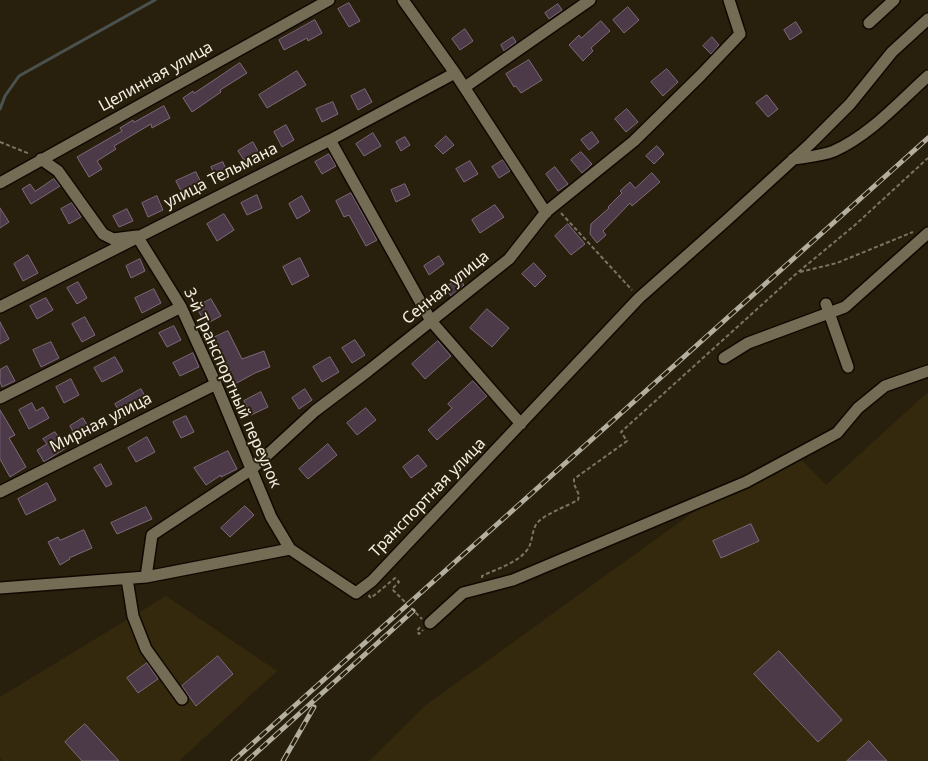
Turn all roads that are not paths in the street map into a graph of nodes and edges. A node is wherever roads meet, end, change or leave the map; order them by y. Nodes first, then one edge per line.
1 (329, 0) edge
2 (403, 0) edge
3 (590, 0) edge
4 (729, 0) edge
5 (894, 0) edge
6 (928, 20) edge
7 (869, 23) dead end
8 (456, 72) junction
9 (928, 76) edge
10 (465, 87) junction
11 (330, 140) junction
12 (42, 159) junction
13 (792, 159) junction
14 (0, 183) edge
15 (549, 210) junction
16 (928, 232) edge
17 (137, 236) junction
18 (0, 307) edge
19 (181, 307) junction
20 (828, 308) junction
21 (431, 321) junction
22 (724, 358) dead end
23 (848, 367) dead end
24 (928, 370) edge
25 (216, 384) junction
26 (0, 398) edge
27 (521, 424) junction
28 (252, 469) junction
29 (0, 492) edge
30 (290, 549) junction
31 (146, 577) junction
32 (127, 579) junction
33 (0, 588) edge
34 (356, 593) joint
35 (430, 623) road end
36 (182, 699) dead end

1 - 12 street, Целинная улица
2 - 8 street
3 - 10 street
4 - 15 street, Сенная улица
5 - 7 street
6 - 13 street, Транспортная улица
8 - 10 street
8 - 11 street, улица Тельмана
9 - 13 street
10 - 15 street
11 - 17 street, улица Тельмана
11 - 21 street
12 - 14 street, Целинная улица
12 - 17 street
13 - 27 street, Транспортная улица
15 - 21 street, Сенная улица
16 - 20 street
17 - 18 street, улица Тельмана
17 - 19 street, 3-й Транспортный переулок
19 - 25 street, 3-й Транспортный переулок
19 - 26 street
20 - 22 street
20 - 23 street
21 - 27 street
21 - 28 street, Сенная улица
24 - 35 street
25 - 28 street, 3-й Транспортный переулок
25 - 29 street, Мирная улица
27 - 34 street, Транспортная улица
28 - 30 street, 3-й Транспортный переулок
28 - 31 street, Сенная улица
30 - 31 street
30 - 34 street, 3-й Транспортный переулок
31 - 32 street
32 - 33 street
32 - 36 street

